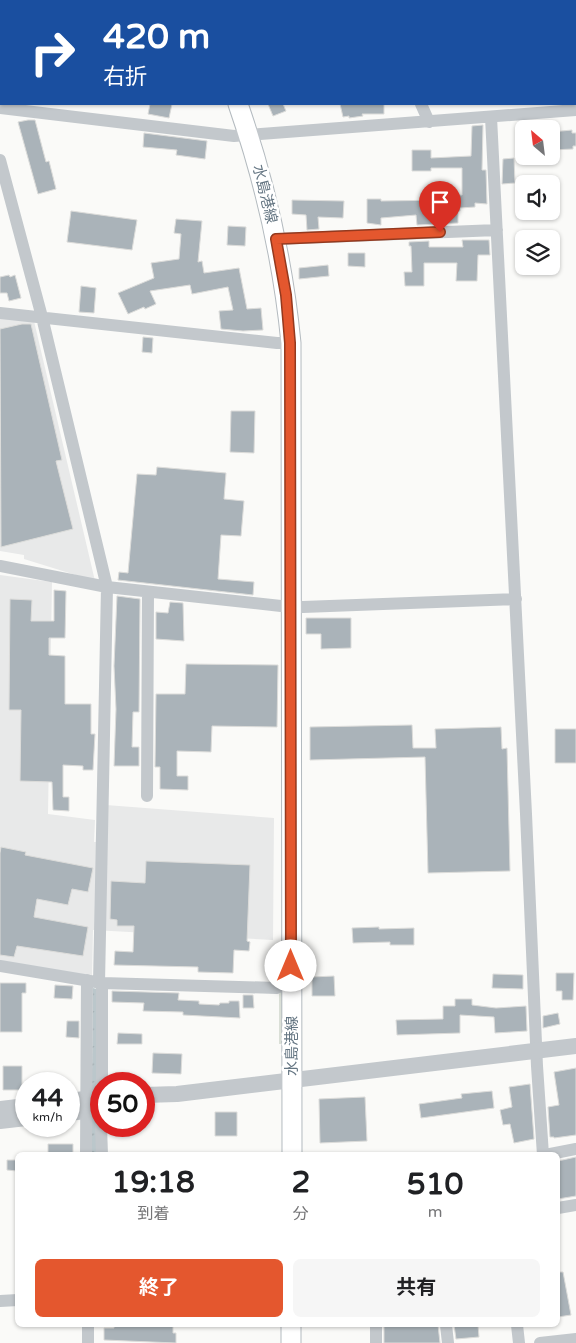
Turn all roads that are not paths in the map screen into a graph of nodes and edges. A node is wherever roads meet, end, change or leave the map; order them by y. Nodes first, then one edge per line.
1 (238, 105) edge
2 (421, 105) edge
3 (0, 108) edge
4 (576, 110) edge
5 (490, 117) junction
6 (429, 122) junction
7 (249, 134) junction
8 (0, 160) edge
9 (496, 230) junction
10 (276, 239) junction
11 (0, 313) edge
12 (39, 317) junction
13 (290, 343) junction
14 (0, 566) edge
15 (104, 586) junction
16 (148, 592) junction
17 (516, 599) junction
18 (292, 606) junction
19 (146, 796) dead end
20 (0, 966) edge
21 (96, 982) junction
22 (291, 985) junction
23 (576, 1046) edge
24 (536, 1051) junction
25 (95, 1072) edge
26 (95, 1072) edge
27 (292, 1081) junction
28 (177, 1094) junction
29 (155, 1095) edge
30 (155, 1099) edge
31 (15, 1107) edge
32 (0, 1109) edge
33 (15, 1119) edge
34 (0, 1121) edge
35 (90, 1131) edge
36 (102, 1137) edge
37 (576, 1149) edge
38 (87, 1152) edge
39 (102, 1152) edge
40 (292, 1152) edge
41 (544, 1152) edge
42 (560, 1152) edge
43 (576, 1205) edge
44 (560, 1208) edge
45 (15, 1300) edge
46 (0, 1301) edge
47 (88, 1327) edge
48 (291, 1327) edge
49 (376, 1327) edge
50 (446, 1327) edge
51 (517, 1327) edge
52 (576, 1339) edge
53 (88, 1343) edge
54 (291, 1343) edge
55 (376, 1343) edge
56 (448, 1343) edge
57 (519, 1343) edge
58 (540, 1343) edge

1 - 7 main road, 水島港線
2 - 6 street
3 - 7 street
4 - 5 street
5 - 6 street
5 - 9 street
6 - 7 street
7 - 10 main road, 水島港線
8 - 12 street
9 - 10 street
9 - 17 street
10 - 13 main road, 水島港線
11 - 12 street
12 - 13 street
12 - 15 street
13 - 18 main road, 水島港線
14 - 15 street
15 - 16 street
15 - 21 street
16 - 18 street
16 - 19 street
17 - 18 street
17 - 24 street
18 - 22 main road, 水島港線
20 - 21 street
21 - 22 street
21 - 25 street
21 - 26 street
22 - 27 main road, 水島港線
23 - 24 street
24 - 27 street
24 - 41 street
27 - 28 street
27 - 40 main road, 水島港線
28 - 29 street
28 - 30 street
31 - 32 street
33 - 34 street
35 - 38 street
36 - 39 street
37 - 42 street
43 - 44 street
45 - 46 street
47 - 53 street
48 - 54 main road
49 - 55 street
50 - 56 street
51 - 57 street
52 - 58 street

